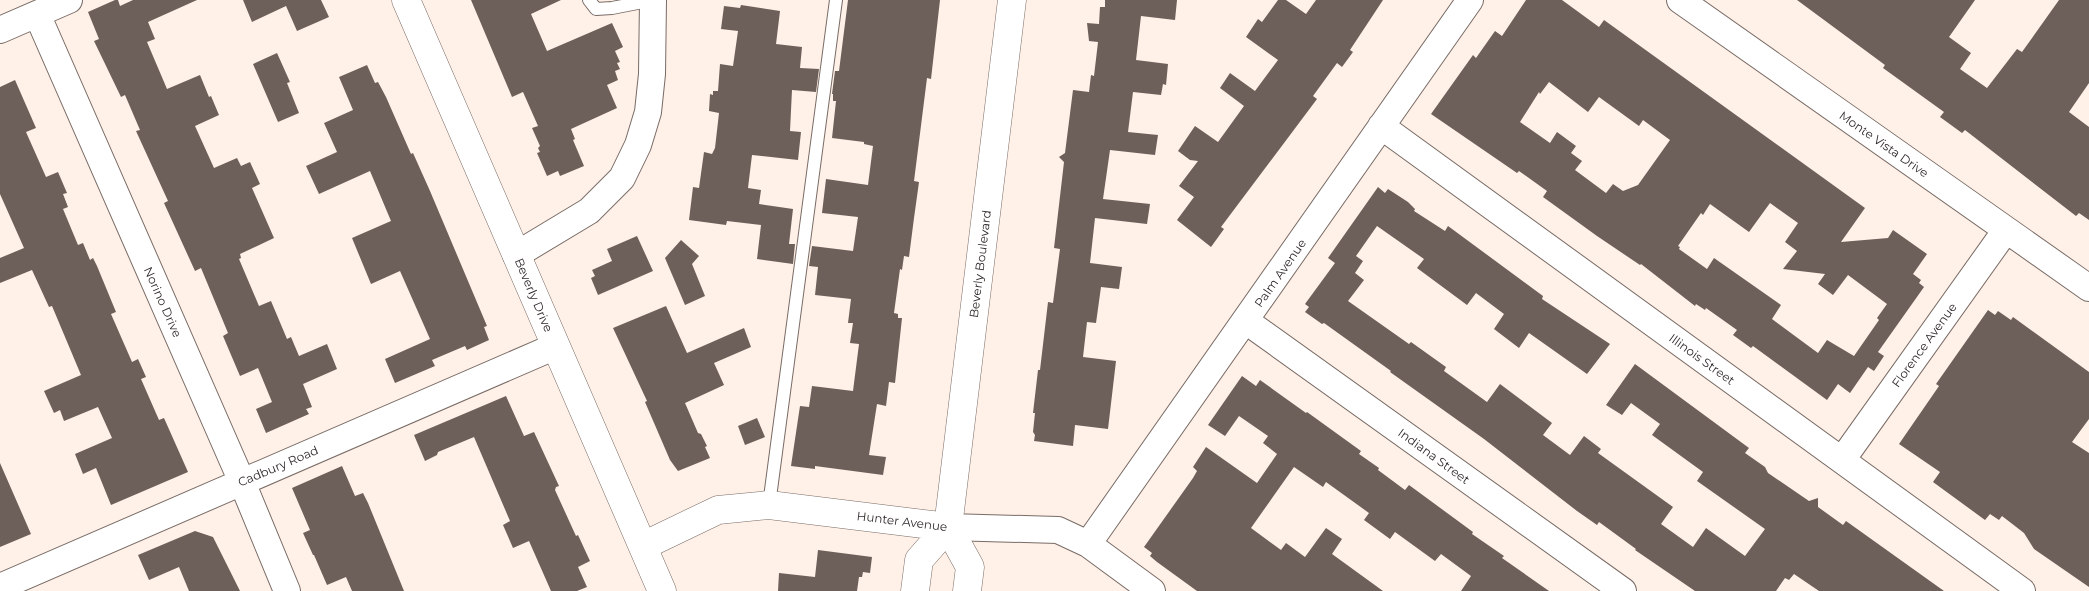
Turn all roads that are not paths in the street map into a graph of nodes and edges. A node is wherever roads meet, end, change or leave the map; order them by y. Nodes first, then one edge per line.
1 (69, 0) edge
2 (406, 0) edge
3 (589, 0) edge
4 (653, 0) edge
5 (836, 0) edge
6 (1012, 0) edge
7 (1470, 0) edge
8 (1680, 0) edge
9 (36, 14) junction
10 (0, 30) edge
11 (1382, 126) junction
12 (2006, 230) junction
13 (516, 255) junction
14 (2089, 288) edge
15 (1246, 321) junction
16 (556, 346) junction
17 (1842, 460) junction
18 (242, 482) junction
19 (769, 504) junction
20 (948, 527) junction
21 (1088, 544) junction
22 (643, 546) junction
23 (0, 587) edge
24 (288, 591) edge
25 (662, 591) edge
26 (915, 591) edge
27 (967, 591) edge
28 (1152, 591) edge
29 (1623, 591) edge
30 (2022, 591) edge

1 - 9 street
2 - 13 street, Beverly Drive
3 - 4 lane
4 - 13 street
5 - 19 lane
6 - 20 street, Beverly Boulevard
7 - 11 street, Palm Avenue
8 - 12 street, Monte Vista Drive
9 - 10 street
9 - 18 street, Norino Drive
11 - 15 street, Palm Avenue
11 - 17 street, Illinois Street
12 - 14 street, Monte Vista Drive
12 - 17 street, Florence Avenue
13 - 16 street, Beverly Drive
15 - 21 street, Palm Avenue
15 - 29 street, Indiana Street
16 - 18 street, Cadbury Road
16 - 22 street, Beverly Drive
17 - 30 street, Illinois Street
18 - 23 street, Cadbury Road
18 - 24 street, Norino Drive
19 - 20 street, Hunter Avenue
19 - 22 street, Hunter Avenue
20 - 21 street, Hunter Avenue
20 - 26 street
20 - 27 street
21 - 28 street, Hunter Avenue
22 - 25 street, Beverly Drive

